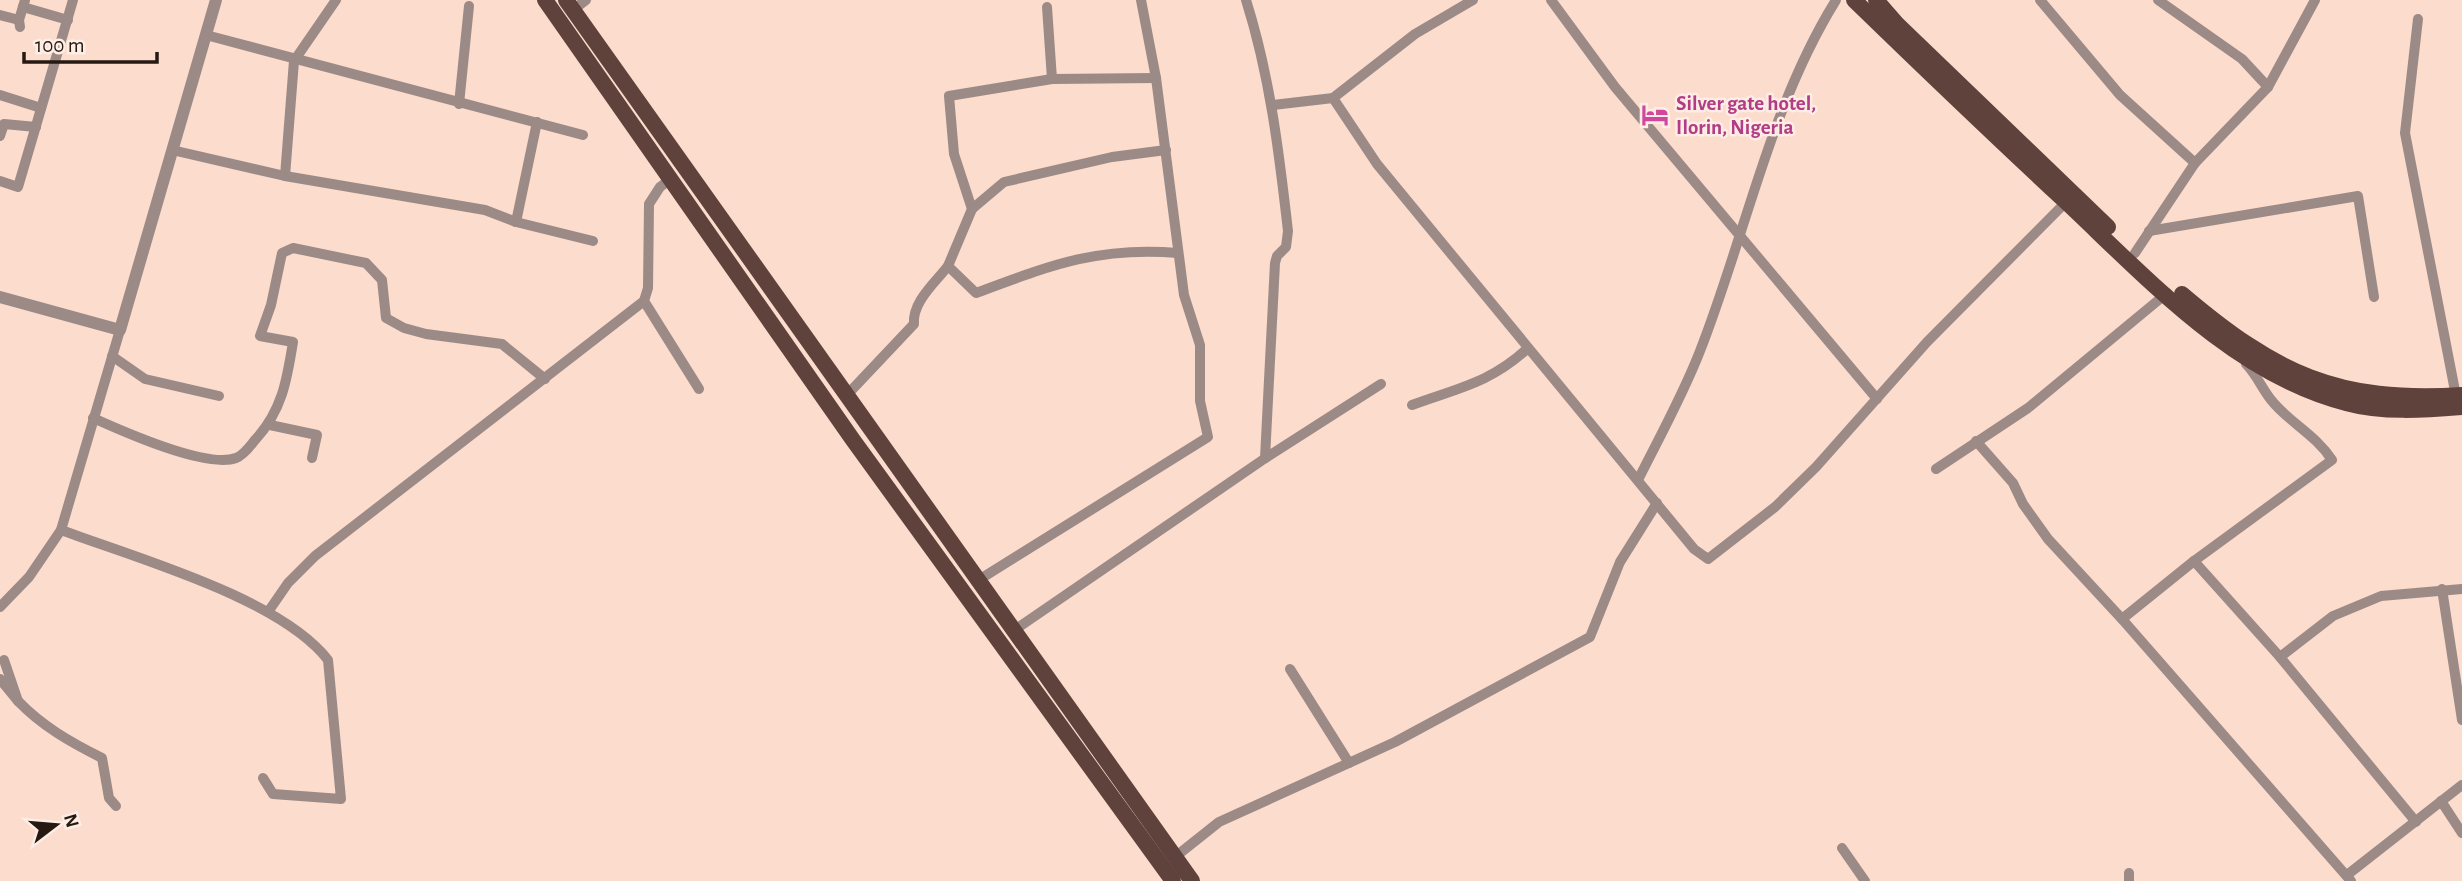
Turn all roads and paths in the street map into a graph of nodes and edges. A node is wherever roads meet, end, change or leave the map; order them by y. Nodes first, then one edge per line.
1 (74, 0) edge
2 (216, 0) edge
3 (336, 0) edge
4 (545, 0) edge
5 (1141, 0) edge
6 (1246, 0) edge
7 (1473, 0) edge
8 (1551, 0) edge
9 (1836, 0) edge
10 (1854, 0) edge
11 (1876, 0) edge
12 (2040, 0) edge
13 (2158, 0) edge
14 (2315, 0) edge
15 (575, 3) edge
16 (24, 4) edge
17 (469, 6) dead end
18 (1047, 7) dead end
19 (0, 15) edge
20 (2418, 19) dead end
21 (68, 20) junction
22 (206, 36) junction
23 (294, 61) junction
24 (1156, 78) junction
25 (1052, 79) junction
26 (2268, 87) junction
27 (0, 95) edge
28 (1334, 98) junction
29 (459, 104) junction
30 (1273, 105) junction
31 (41, 108) junction
32 (537, 122) junction
33 (36, 127) junction
34 (583, 135) dead end
35 (0, 136) edge
36 (172, 150) junction
37 (1166, 150) junction
38 (2195, 163) junction
39 (285, 176) junction
40 (673, 178) junction
41 (0, 181) edge
42 (2066, 202) junction
43 (972, 209) junction
44 (516, 222) junction
45 (2149, 231) junction
46 (1740, 238) junction
47 (593, 241) dead end
48 (1178, 253) junction
49 (2135, 253) junction
50 (948, 266) junction
51 (2166, 293) junction
52 (0, 297) edge
53 (2374, 297) dead end
54 (645, 301) junction
55 (120, 330) junction
56 (1527, 349) junction
57 (2236, 353) junction
58 (112, 356) junction
59 (545, 379) junction
60 (1381, 384) dead end
61 (699, 389) dead end
62 (219, 396) dead end
63 (846, 396) junction
64 (1877, 399) junction
65 (2460, 399) edge
66 (1412, 405) dead end
67 (93, 418) junction
68 (270, 425) junction
69 (1976, 441) junction
70 (312, 458) dead end
71 (1265, 458) junction
72 (1936, 469) dead end
73 (1638, 480) junction
74 (1657, 503) junction
75 (61, 530) junction
76 (2194, 561) junction
77 (976, 581) junction
78 (2442, 589) junction
79 (2462, 589) edge
80 (0, 607) edge
81 (268, 612) junction
82 (2122, 619) junction
83 (1013, 631) junction
84 (2280, 657) junction
85 (4, 660) dead end
86 (1290, 669) dead end
87 (0, 679) edge
88 (18, 701) junction
89 (2462, 720) edge
90 (1349, 763) junction
91 (263, 778) dead end
92 (2462, 785) edge
93 (2441, 801) junction
94 (116, 806) dead end
95 (2416, 822) junction
96 (2462, 833) edge
97 (1842, 848) dead end
98 (1175, 857) junction
99 (2349, 878) edge
100 (1173, 881) edge
101 (1192, 881) edge
102 (1865, 881) edge

1 - 21 street
2 - 22 street
3 - 23 street
4 - 40 main road
5 - 24 street
6 - 30 street
7 - 28 street
8 - 46 street
9 - 46 street
10 - 42 main road
11 - 49 main road
12 - 38 street
13 - 26 street
14 - 26 street
15 - 63 main road
16 - 19 street
16 - 21 street
17 - 29 street
18 - 25 street
20 - 65 street
21 - 31 street
22 - 23 street
22 - 36 street
23 - 29 street
23 - 39 street
24 - 25 street
24 - 37 street
25 - 43 street
26 - 38 street
27 - 31 street
28 - 30 street
28 - 56 street
29 - 32 street
30 - 71 street
31 - 33 street
32 - 34 street
32 - 44 street
33 - 35 street
33 - 41 street
36 - 39 street
36 - 55 street
37 - 43 street
37 - 48 street
38 - 45 street
39 - 44 street
40 - 54 street
40 - 100 main road
42 - 51 main road
42 - 64 street
43 - 50 street
44 - 47 street
45 - 49 street
45 - 53 street
46 - 64 street
46 - 73 street
48 - 50 street
48 - 77 street
49 - 65 main road
50 - 63 street
51 - 57 main road
51 - 69 street
52 - 55 street
54 - 59 street
54 - 61 street
55 - 58 street
56 - 66 street
56 - 73 street
57 - 65 main road
57 - 76 street
58 - 62 street
58 - 67 street
59 - 68 street
59 - 81 street
60 - 71 street
63 - 77 main road
64 - 74 street
67 - 68 street
67 - 75 street
68 - 70 street
69 - 72 street
69 - 82 street
71 - 83 street
73 - 74 street
74 - 90 street
75 - 80 street
75 - 81 street
76 - 82 street
76 - 84 street
77 - 83 main road
78 - 79 street
78 - 84 street
78 - 89 street
81 - 91 street
82 - 99 street
83 - 98 main road
84 - 95 street
85 - 88 street
86 - 90 street
87 - 88 street
88 - 94 street
90 - 98 street
92 - 93 street
93 - 95 street
93 - 96 street
95 - 99 street
97 - 102 street
98 - 101 main road

